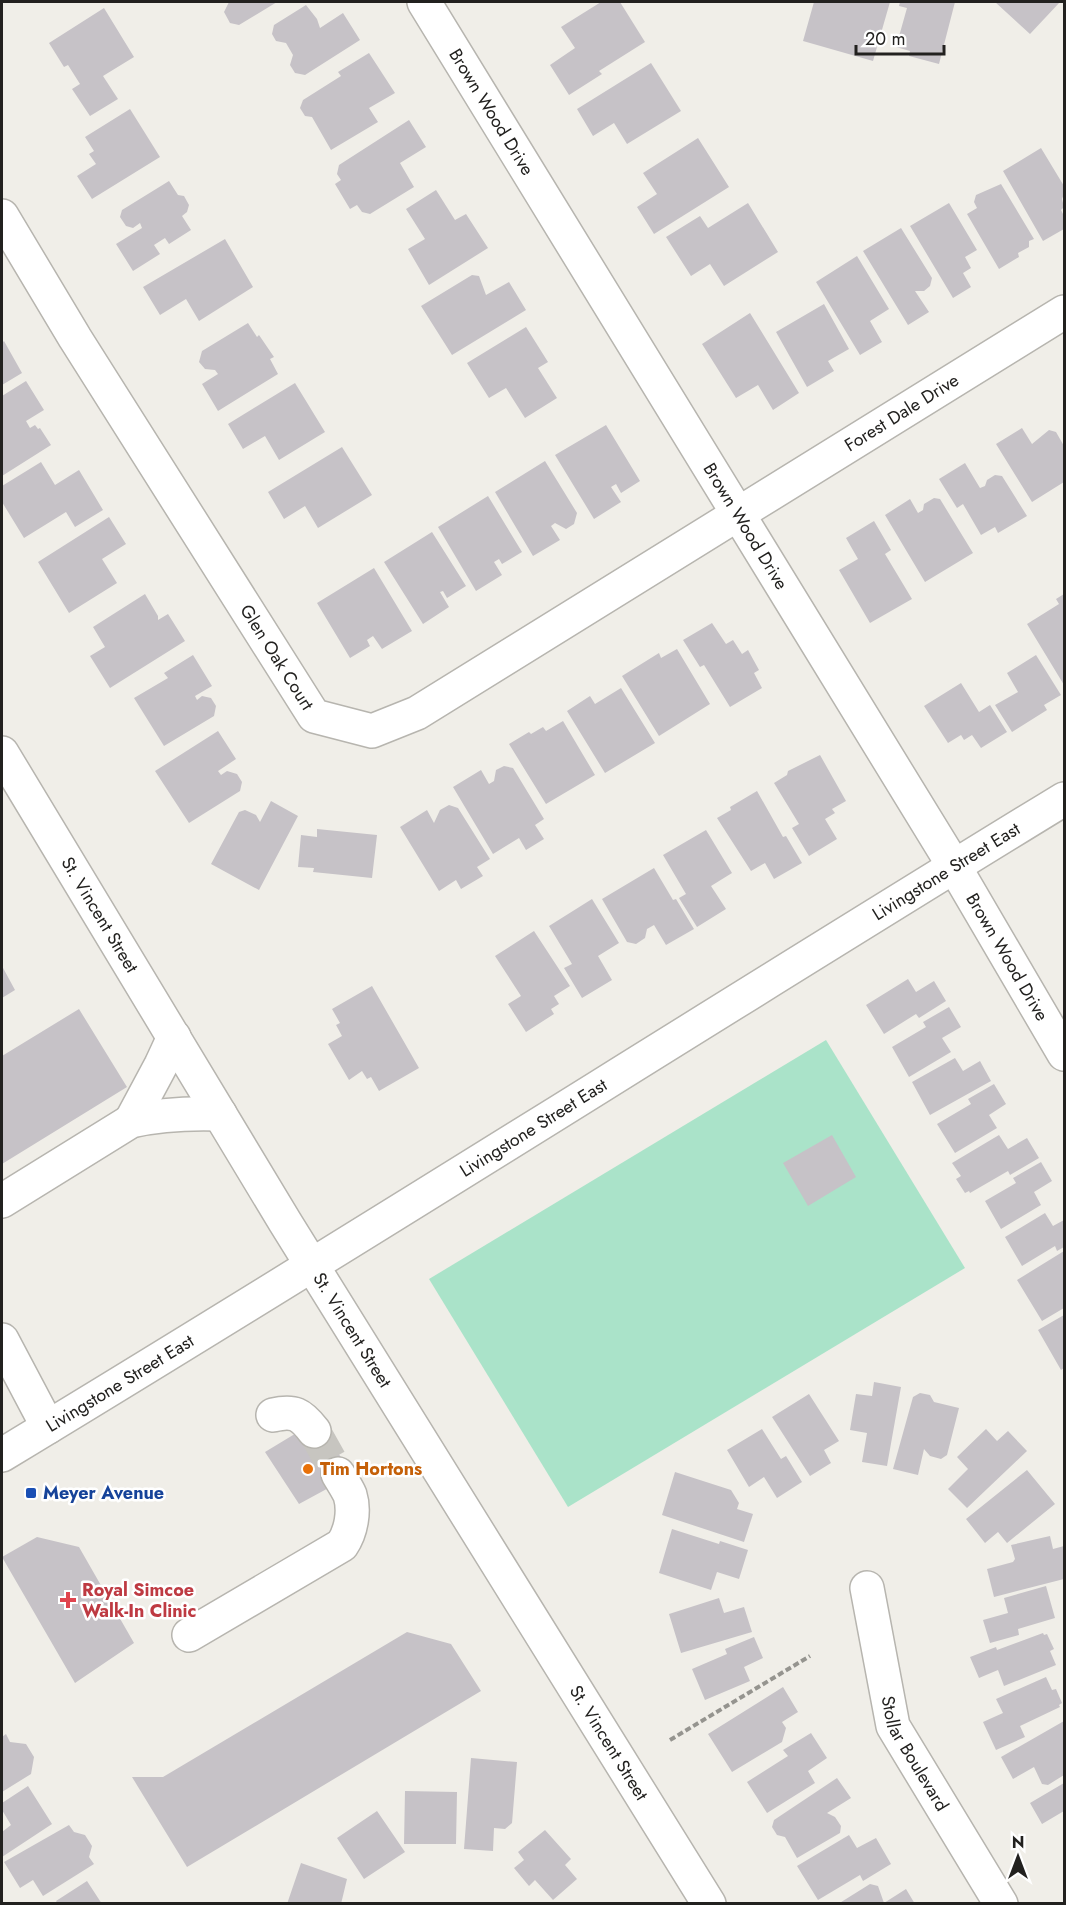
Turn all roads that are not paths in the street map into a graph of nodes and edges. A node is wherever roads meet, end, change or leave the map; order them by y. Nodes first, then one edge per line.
1 (424, 2) edge
2 (2, 216) edge
3 (1065, 312) edge
4 (739, 513) junction
5 (2, 753) edge
6 (1065, 799) edge
7 (954, 866) junction
8 (174, 1037) junction
9 (1065, 1054) edge
10 (220, 1114) junction
11 (131, 1121) junction
12 (2, 1201) edge
13 (313, 1266) junction
14 (2, 1340) edge
15 (273, 1415) dead end
16 (48, 1427) junction
17 (314, 1431) tunnel mouth
18 (2, 1455) edge
19 (338, 1474) tunnel mouth
20 (867, 1588) dead end
21 (189, 1635) dead end
22 (709, 1904) edge
23 (1001, 1904) edge

1 - 4 street, Brown Wood Drive
2 - 4 street, Glen Oak Court
3 - 4 street, Forest Dale Drive
4 - 7 street, Brown Wood Drive
5 - 8 street, St. Vincent Street
6 - 7 street, Livingstone Street East
7 - 9 street, Brown Wood Drive
7 - 13 street, Livingstone Street East
8 - 10 street, St. Vincent Street
8 - 11 street
10 - 11 street
10 - 13 street, St. Vincent Street
11 - 12 street
13 - 16 street, Livingstone Street East
13 - 22 street, St. Vincent Street
14 - 16 street
15 - 17 street
16 - 18 street, Livingstone Street East
19 - 21 street
20 - 23 street, Stollar Boulevard

